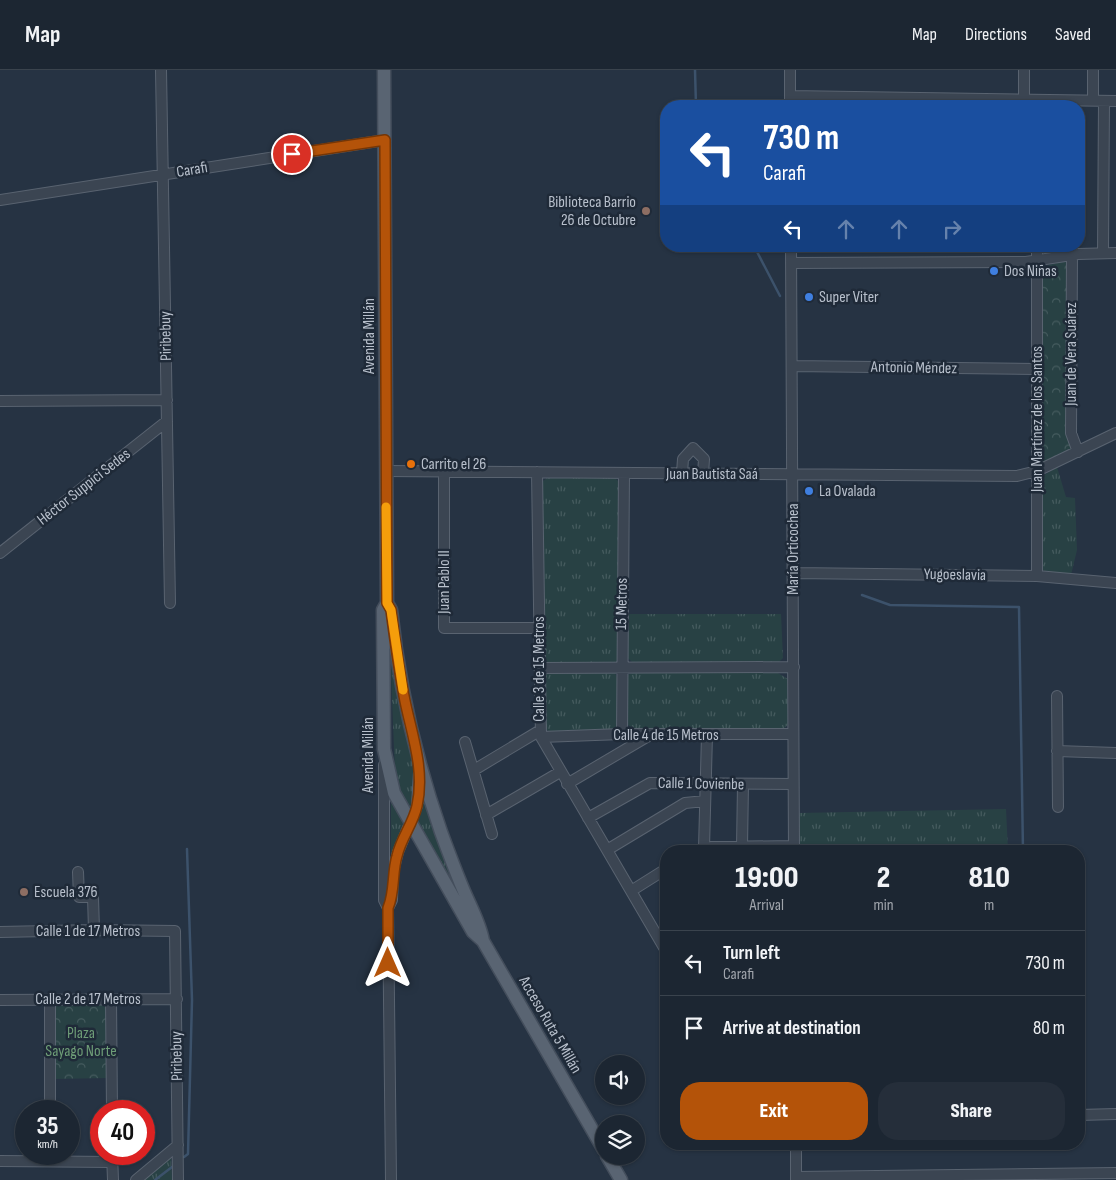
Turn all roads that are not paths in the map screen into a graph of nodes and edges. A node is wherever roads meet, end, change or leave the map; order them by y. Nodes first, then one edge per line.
1 (162, 70) edge
2 (384, 70) edge
3 (790, 70) edge
4 (1024, 70) edge
5 (1093, 70) edge
6 (1024, 99) junction
7 (790, 100) edge
8 (907, 100) edge
9 (1027, 100) edge
10 (1085, 100) edge
11 (1093, 100) junction
12 (1104, 101) junction
13 (1116, 101) edge
14 (385, 140) junction
15 (163, 175) junction
16 (0, 200) edge
17 (791, 252) edge
18 (1037, 252) edge
19 (1104, 253) junction
20 (1116, 253) edge
21 (1072, 255) junction
22 (1037, 261) junction
23 (791, 262) junction
24 (792, 366) junction
25 (1036, 369) junction
26 (167, 400) junction
27 (0, 401) edge
28 (168, 421) junction
29 (1116, 433) edge
30 (1078, 452) junction
31 (386, 471) junction
32 (444, 472) junction
33 (537, 472) junction
34 (1037, 472) junction
35 (624, 474) junction
36 (682, 474) junction
37 (703, 474) junction
38 (793, 474) junction
39 (0, 553) edge
40 (794, 573) junction
41 (1037, 576) junction
42 (1116, 583) edge
43 (170, 603) dead end
44 (387, 603) junction
45 (538, 628) junction
46 (794, 667) junction
47 (539, 668) junction
48 (622, 668) junction
49 (1056, 696) dead end
50 (540, 734) junction
51 (622, 734) junction
52 (792, 734) junction
53 (652, 735) junction
54 (707, 735) junction
55 (465, 742) dead end
56 (384, 749) junction
57 (1057, 751) junction
58 (1116, 752) edge
59 (418, 756) junction
60 (474, 770) junction
61 (560, 772) junction
62 (705, 783) junction
63 (567, 784) junction
64 (743, 784) junction
65 (793, 784) junction
66 (705, 800) junction
67 (1058, 807) dead end
68 (486, 815) junction
69 (588, 818) junction
70 (410, 824) junction
71 (492, 834) dead end
72 (700, 845) edge
73 (742, 845) edge
74 (794, 845) edge
75 (607, 850) junction
76 (78, 872) dead end
77 (660, 873) edge
78 (631, 891) junction
79 (388, 908) junction
80 (94, 930) junction
81 (0, 932) edge
82 (175, 932) joint
83 (660, 941) edge
84 (483, 942) junction
85 (50, 999) junction
86 (111, 999) junction
87 (176, 999) junction
88 (0, 1000) edge
89 (50, 1100) edge
90 (112, 1100) edge
91 (1116, 1114) edge
92 (1085, 1115) edge
93 (595, 1135) edge
94 (178, 1145) junction
95 (796, 1150) edge
96 (15, 1160) edge
97 (0, 1161) edge
98 (112, 1165) edge
99 (612, 1165) edge
100 (1116, 1173) edge
101 (1042, 1177) edge
102 (796, 1178) edge
103 (113, 1180) edge
104 (136, 1180) edge
105 (178, 1180) edge
106 (390, 1180) edge
107 (621, 1180) edge

1 - 15 street, Piribebuy
2 - 14 main road, Avenida Millán
3 - 7 street
4 - 6 street
5 - 11 street
6 - 8 street
6 - 9 street
10 - 11 street
11 - 12 street
12 - 13 street
12 - 19 street
14 - 15 street, Carafi
14 - 31 main road, Avenida Millán
15 - 16 street, Carafi
15 - 26 street, Piribebuy
17 - 23 street, María Orticochea
18 - 22 street, Juan Martínez de los Santos
19 - 20 street
19 - 21 street
21 - 22 street
21 - 30 street, Juan de Vera Suárez
22 - 23 street
22 - 25 street, Juan Martínez de los Santos
23 - 24 street, María Orticochea
24 - 25 street, Antonio Méndez
24 - 38 street, María Orticochea
25 - 34 street, Juan Martínez de los Santos
26 - 27 street
26 - 28 street, Piribebuy
28 - 39 street, Héctor Suppici Sedes
28 - 43 street, Piribebuy
29 - 30 street, Juan Bautista Saá
30 - 34 street, Juan Bautista Saá
31 - 32 street, Juan Bautista Saá
31 - 44 main road, Avenida Millán
32 - 33 street, Juan Bautista Saá
32 - 45 street, Juan Pablo II
33 - 35 street, Juan Bautista Saá
33 - 45 street, Calle 3 de 15 Metros
34 - 38 street, Juan Bautista Saá
34 - 41 street, Juan Martínez de los Santos
35 - 36 street, Juan Bautista Saá
35 - 48 street, 15 Metros
36 - 37 street, Juan Bautista Saá
36 - 37 street
37 - 38 street, Juan Bautista Saá
38 - 40 street, María Orticochea
40 - 41 street, Yugoeslavia
40 - 46 street, María Orticochea
41 - 42 street, Yugoeslavia
44 - 56 main road, Avenida Millán
44 - 59 main road, Avenida Millán
45 - 47 street, Calle 3 de 15 Metros
46 - 48 street
46 - 52 street, María Orticochea
47 - 48 street
47 - 50 street, Calle 3 de 15 Metros
48 - 51 street, 15 Metros
49 - 57 street
50 - 51 street, Calle 4 de 15 Metros
50 - 60 street
50 - 61 street, Calle 3 de 15 Metros
51 - 53 street, Calle 4 de 15 Metros
52 - 54 street, Calle 4 de 15 Metros
52 - 65 street, María Orticochea
53 - 54 street, Calle 4 de 15 Metros
53 - 63 street
54 - 62 street
55 - 60 street
56 - 70 main road, Acceso Ruta 5 Millán
56 - 79 street, Avenida Millán
57 - 58 street
57 - 67 street
59 - 70 street, Avenida Millán
59 - 84 main road, Acceso Ruta 5 Millán
60 - 68 street
61 - 63 street, Calle 3 de 15 Metros
61 - 68 street
62 - 64 street, Calle 1 Covienbe
62 - 66 street
62 - 69 street, Calle 1 Covienbe
63 - 69 street, Calle 3 de 15 Metros
64 - 65 street, Calle 1 Covienbe
64 - 73 street
65 - 74 street, María Orticochea
66 - 72 street
66 - 75 street
68 - 71 street
69 - 75 street, Calle 3 de 15 Metros
70 - 79 street, Avenida Millán
70 - 84 main road, Acceso Ruta 5 Millán
75 - 78 street, Calle 3 de 15 Metros
76 - 80 street
77 - 78 street
78 - 83 street, Calle 3 de 15 Metros
79 - 106 street, Avenida Millán
80 - 81 street, Calle 1 de 17 Metros
80 - 82 street, Calle 1 de 17 Metros
82 - 87 street, Piribebuy
84 - 93 main road, Acceso Ruta 5 Millán
85 - 86 street, Calle 2 de 17 Metros
85 - 88 street, Calle 2 de 17 Metros
85 - 89 street
86 - 87 street, Calle 2 de 17 Metros
86 - 90 street
87 - 94 street, Piribebuy
91 - 92 street
94 - 104 street
94 - 105 street, Piribebuy
95 - 102 street
96 - 97 street
98 - 103 street
99 - 107 main road
100 - 101 street
101 - 102 street

